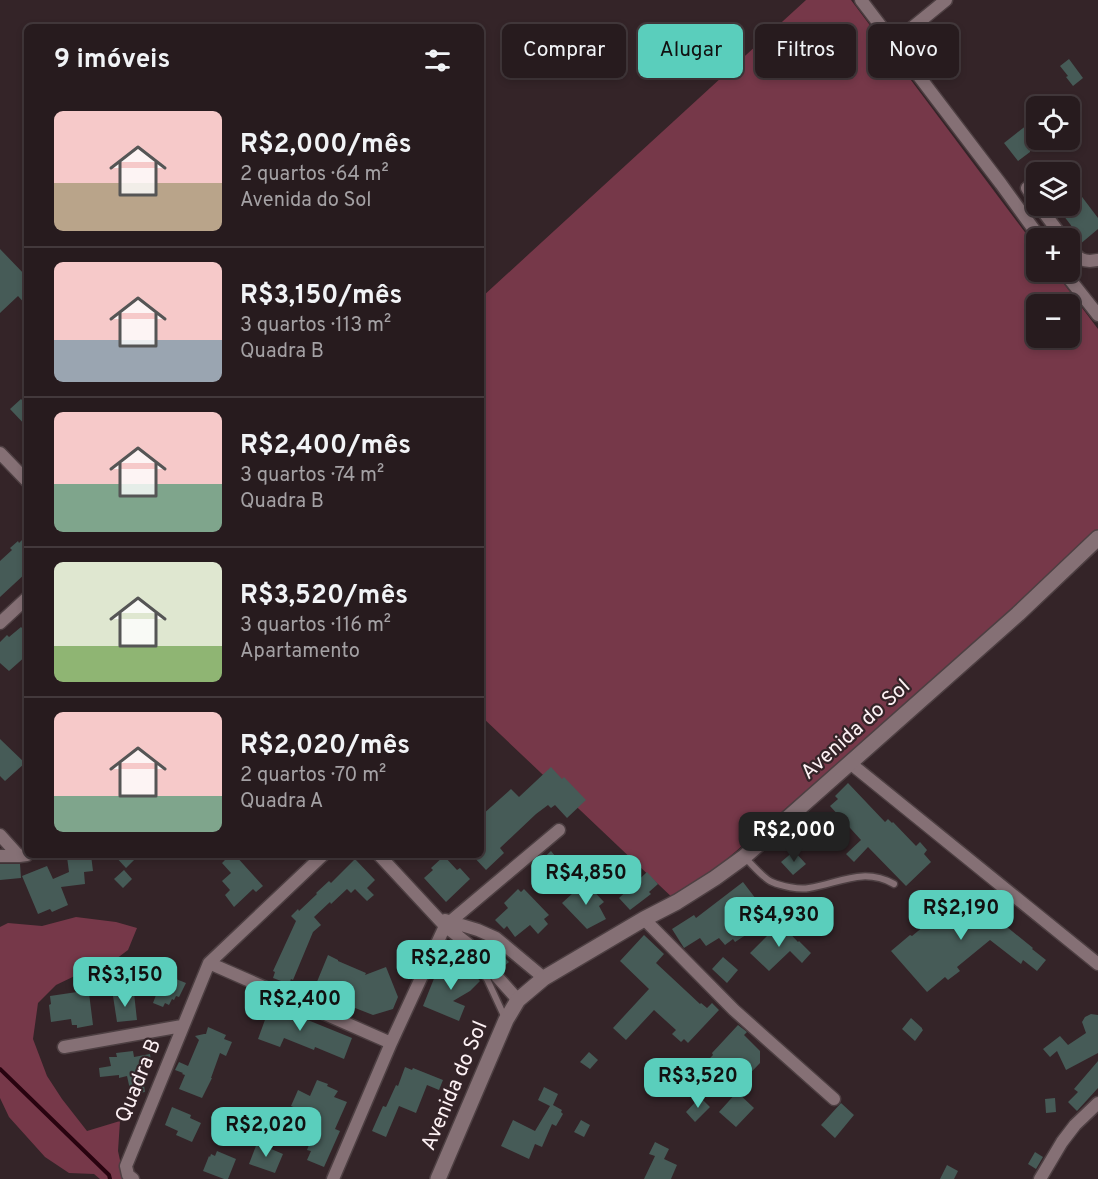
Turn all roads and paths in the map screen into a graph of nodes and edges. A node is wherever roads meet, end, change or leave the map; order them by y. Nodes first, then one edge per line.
1 (861, 0) edge
2 (946, 0) edge
3 (917, 24) edge
4 (1033, 228) edge
5 (1080, 258) edge
6 (1098, 260) edge
7 (1073, 282) edge
8 (1098, 315) edge
9 (0, 453) edge
10 (24, 478) edge
11 (1098, 538) edge
12 (24, 600) edge
13 (2, 618) edge
14 (850, 763) junction
15 (559, 830) dead end
16 (0, 835) edge
17 (23, 855) edge
18 (0, 856) edge
19 (744, 857) junction
20 (320, 858) edge
21 (382, 858) edge
22 (894, 885) dead end
23 (644, 919) junction
24 (445, 922) junction
25 (468, 944) junction
26 (209, 963) junction
27 (1098, 964) edge
28 (544, 978) junction
29 (518, 1000) junction
30 (506, 1020) junction
31 (182, 1026) junction
32 (391, 1042) junction
33 (64, 1047) dead end
34 (834, 1099) dead end
35 (1098, 1103) edge
36 (133, 1179) edge
37 (333, 1179) edge
38 (438, 1179) edge
39 (1040, 1179) edge

1 - 4 street
2 - 3 street
5 - 6 street
7 - 8 street
9 - 10 street
11 - 14 street, Avenida do Sol
12 - 13 street
14 - 19 street, Avenida do Sol
14 - 27 street
15 - 24 street
16 - 17 street
17 - 18 street
19 - 22 lane
19 - 23 street, Avenida do Sol
20 - 26 street, Quadra B
21 - 24 street
23 - 28 street, Avenida do Sol
23 - 34 street
24 - 25 street
24 - 28 street
24 - 32 street
25 - 29 street
25 - 30 lane
26 - 31 street, Quadra B
26 - 32 street
28 - 29 street, Avenida do Sol
29 - 30 street, Avenida do Sol
30 - 38 street, Avenida do Sol
31 - 33 street
31 - 36 street, Quadra B
32 - 37 street
35 - 39 street

